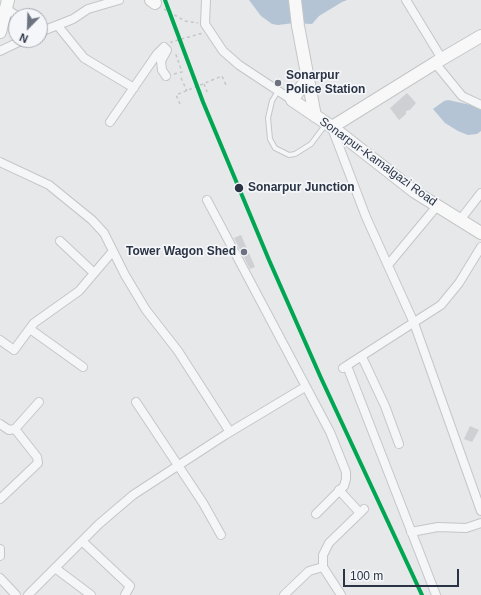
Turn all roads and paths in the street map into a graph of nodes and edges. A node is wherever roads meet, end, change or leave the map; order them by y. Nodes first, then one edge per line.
1 (119, 0) edge
2 (206, 0) edge
3 (295, 0) edge
4 (406, 0) edge
5 (153, 2) edge
6 (6, 4) edge
7 (58, 26) junction
8 (206, 28) junction
9 (48, 29) edge
10 (0, 32) edge
11 (481, 36) edge
12 (438, 61) junction
13 (166, 76) joint
14 (181, 78) dead end
15 (308, 78) junction
16 (204, 84) junction
17 (226, 85) dead end
18 (134, 88) junction
19 (187, 91) junction
20 (278, 91) junction
21 (207, 92) dead end
22 (292, 100) junction
23 (180, 104) dead end
24 (481, 106) edge
25 (315, 116) junction
26 (110, 122) dead end
27 (329, 126) junction
28 (0, 162) edge
29 (481, 193) edge
30 (207, 200) dead end
31 (437, 206) junction
32 (460, 220) junction
33 (481, 233) edge
34 (60, 241) dead end
35 (481, 247) edge
36 (113, 251) junction
37 (388, 265) junction
38 (94, 273) junction
39 (414, 323) junction
40 (30, 329) junction
41 (0, 340) edge
42 (362, 357) junction
43 (83, 367) dead end
44 (305, 387) junction
45 (39, 402) dead end
46 (136, 402) dead end
47 (0, 424) edge
48 (15, 428) junction
49 (230, 432) junction
50 (399, 444) dead end
51 (178, 466) junction
52 (340, 490) junction
53 (0, 499) edge
54 (481, 511) edge
55 (316, 514) dead end
56 (481, 523) edge
57 (411, 532) junction
58 (221, 536) dead end
59 (82, 541) junction
60 (0, 549) edge
61 (0, 556) edge
62 (323, 567) junction
63 (55, 568) junction
64 (0, 578) edge
65 (338, 592) edge
66 (16, 595) edge
67 (28, 595) edge
68 (91, 595) edge
69 (125, 595) edge
70 (284, 595) edge
71 (329, 595) edge
72 (436, 595) edge

1 - 7 street
2 - 8 street
3 - 15 main road
4 - 12 street
5 - 8 path
6 - 10 main road
7 - 9 street
7 - 18 street
8 - 13 path
8 - 20 street
11 - 12 main road
12 - 24 street
12 - 27 main road
13 - 18 street
14 - 19 path
15 - 22 main road
15 - 25 main road
16 - 17 path
16 - 19 path
16 - 21 path
18 - 26 street
19 - 23 path
20 - 22 street
20 - 27 lane
22 - 25 main road, Sonarpur-Kamalgazi Road
25 - 27 main road, Sonarpur-Kamalgazi Road
27 - 31 main road, Sonarpur-Kamalgazi Road
27 - 37 street
28 - 36 street
29 - 32 street
30 - 44 street
31 - 32 main road, Sonarpur-Kamalgazi Road
31 - 37 street
32 - 33 main road, Sonarpur-Kamalgazi Road
34 - 38 street
35 - 39 street
36 - 38 street
36 - 49 street
37 - 39 street
38 - 40 street
39 - 42 street
39 - 54 street
40 - 41 street
40 - 43 street
42 - 50 street
42 - 57 street
44 - 49 street
44 - 52 street
45 - 48 street
46 - 51 street
47 - 48 street
48 - 53 street
49 - 51 street
51 - 58 street
51 - 59 street
52 - 55 street
52 - 62 street
56 - 57 street
57 - 72 street
59 - 63 street
59 - 69 street
60 - 61 street
62 - 65 street
62 - 70 street
63 - 67 street
63 - 68 street
64 - 66 street
65 - 71 street

